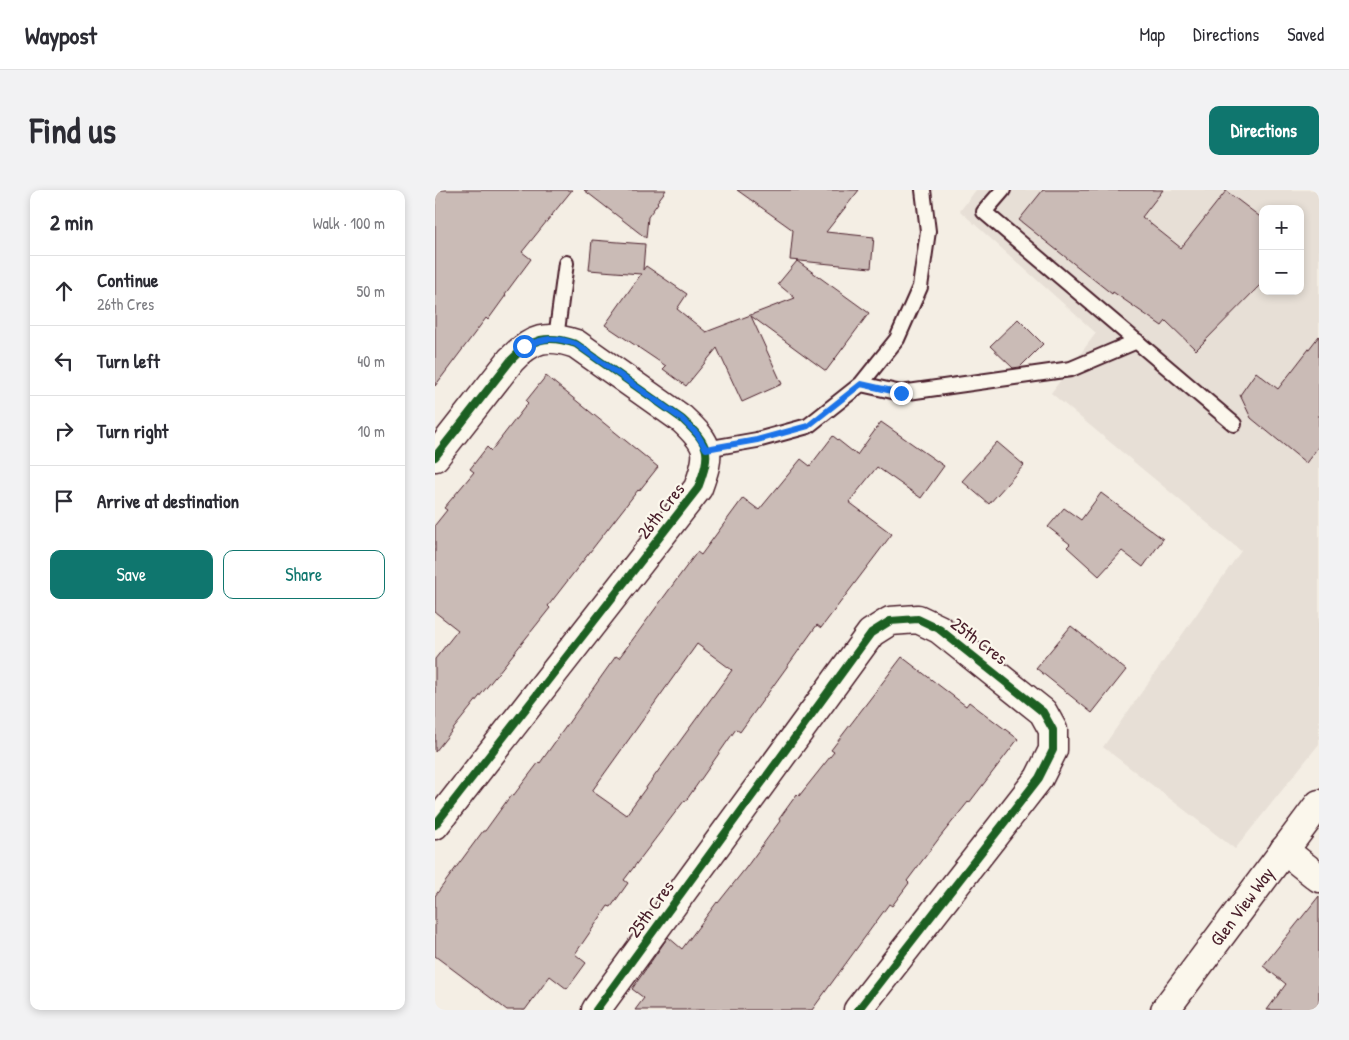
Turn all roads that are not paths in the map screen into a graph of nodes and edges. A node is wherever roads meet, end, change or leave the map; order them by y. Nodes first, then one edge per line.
1 (923, 190) edge
2 (1003, 190) edge
3 (566, 263) dead end
4 (556, 338) junction
5 (1137, 341) junction
6 (861, 384) junction
7 (1234, 424) dead end
8 (706, 449) junction
9 (435, 457) edge
10 (1319, 804) edge
11 (435, 825) edge
12 (1284, 850) junction
13 (1319, 878) edge
14 (595, 1010) edge
15 (858, 1010) edge
16 (1165, 1010) edge

1 - 6 lane
2 - 5 lane
3 - 4 lane
4 - 8 street
4 - 9 street
5 - 6 lane
5 - 7 lane
6 - 8 lane
8 - 11 street, 26th Cres
10 - 12 street, Glen View Way
12 - 13 street
12 - 16 street, Glen View Way
14 - 15 street, 25th Cres

